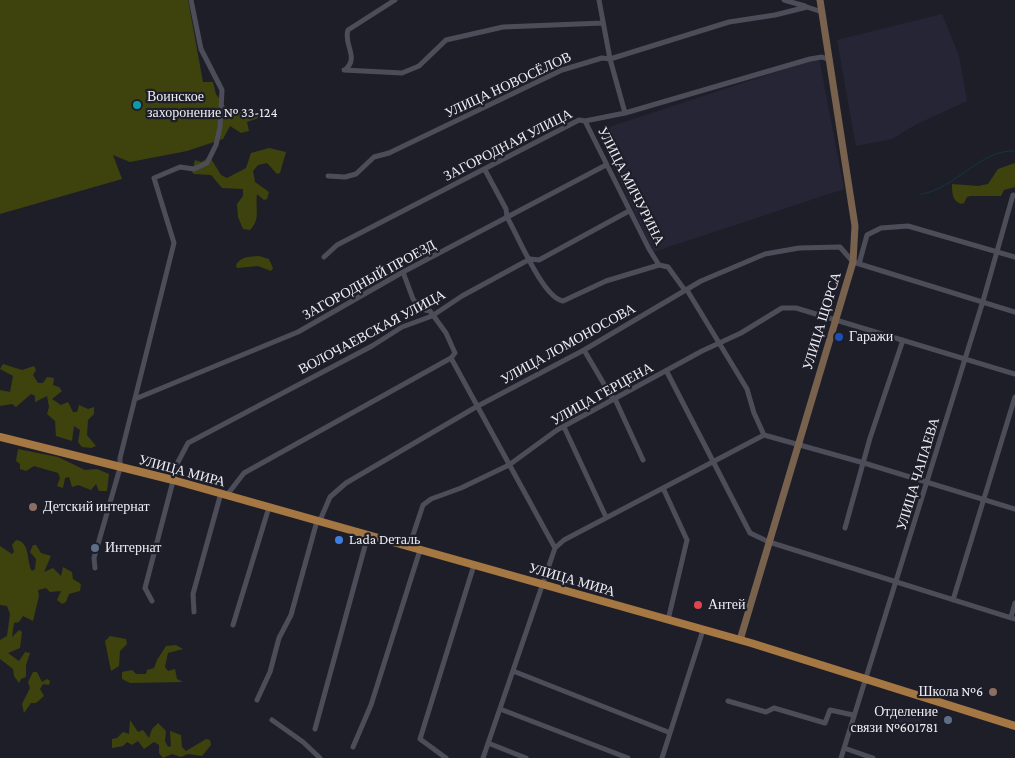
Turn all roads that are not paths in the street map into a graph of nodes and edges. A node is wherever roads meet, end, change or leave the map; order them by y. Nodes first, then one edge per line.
1 (191, 0) edge
2 (395, 0) edge
3 (599, 0) edge
4 (784, 0) edge
5 (820, 0) edge
6 (807, 6) junction
7 (822, 12) junction
8 (603, 23) junction
9 (610, 58) junction
10 (830, 60) junction
11 (625, 113) junction
12 (585, 121) junction
13 (606, 165) junction
14 (485, 170) junction
15 (328, 176) dead end
16 (1013, 195) dead end
17 (629, 211) junction
18 (508, 217) junction
19 (998, 252) junction
20 (324, 257) dead end
21 (1015, 257) edge
22 (530, 259) junction
23 (856, 263) junction
24 (659, 265) junction
25 (402, 272) junction
26 (687, 290) junction
27 (983, 301) junction
28 (1015, 312) edge
29 (432, 316) junction
30 (835, 320) junction
31 (902, 340) junction
32 (718, 344) junction
33 (584, 350) junction
34 (451, 358) junction
35 (965, 359) junction
36 (667, 372) junction
37 (1015, 374) edge
38 (1015, 397) edge
39 (135, 399) junction
40 (615, 399) junction
41 (476, 407) junction
42 (564, 427) junction
43 (764, 435) junction
44 (0, 437) edge
45 (798, 445) junction
46 (643, 460) dead end
47 (713, 463) junction
48 (864, 463) junction
49 (509, 464) junction
50 (120, 468) junction
51 (173, 480) junction
52 (927, 483) junction
53 (663, 488) junction
54 (224, 494) junction
55 (984, 500) junction
56 (269, 507) junction
57 (1015, 509) edge
58 (606, 517) junction
59 (316, 520) junction
60 (845, 528) dead end
61 (368, 535) junction
62 (768, 542) junction
63 (408, 546) junction
64 (555, 548) junction
65 (420, 550) junction
66 (474, 565) junction
67 (95, 568) dead end
68 (895, 583) junction
69 (542, 584) junction
70 (953, 600) junction
71 (152, 601) dead end
72 (1015, 603) edge
73 (194, 612) dead end
74 (1013, 618) edge
75 (668, 620) junction
76 (233, 625) dead end
77 (703, 630) junction
78 (740, 640) junction
79 (513, 671) junction
80 (864, 678) junction
81 (257, 700) dead end
82 (728, 701) dead end
83 (500, 708) junction
84 (853, 715) junction
85 (272, 720) dead end
86 (1015, 726) edge
87 (315, 729) dead end
88 (668, 732) junction
89 (488, 743) junction
90 (353, 747) dead end
91 (844, 748) junction
92 (320, 758) edge
93 (446, 758) edge
94 (483, 758) edge
95 (526, 758) edge
96 (628, 758) edge
97 (662, 758) edge
98 (841, 758) edge
99 (873, 758) edge

1 - 39 street, УЛИЦА МИРА
2 - 8 street
3 - 8 street, УЛИЦА МИЧУРИНА
4 - 6 street
5 - 7 street, УЛИЦА ЩОРСА
6 - 7 street
6 - 9 street, УЛИЦА НОВОСЁЛОВ
7 - 10 street, УЛИЦА ЩОРСА
8 - 9 street, УЛИЦА МИЧУРИНА
9 - 11 street, УЛИЦА МИЧУРИНА
9 - 15 street, УЛИЦА НОВОСЁЛОВ
10 - 11 street, ЗАГОРОДНАЯ УЛИЦА
10 - 23 street, УЛИЦА ЩОРСА
11 - 12 street, ЗАГОРОДНАЯ УЛИЦА
12 - 13 street, УЛИЦА МИЧУРИНА
12 - 14 street, ЗАГОРОДНАЯ УЛИЦА
13 - 17 street, УЛИЦА МИЧУРИНА
13 - 18 street, ЗАГОРОДНЫЙ ПРОЕЗД
14 - 18 street
14 - 20 street, ЗАГОРОДНАЯ УЛИЦА
16 - 19 street, УЛИЦА ЧАПАЕВА
17 - 22 street, ВОЛОЧАЕВСКАЯ УЛИЦА
17 - 24 street, УЛИЦА МИЧУРИНА
18 - 22 street
18 - 25 street, ЗАГОРОДНЫЙ ПРОЕЗД
19 - 21 street
19 - 23 street
19 - 27 street, УЛИЦА ЧАПАЕВА
22 - 24 street
22 - 29 street, ВОЛОЧАЕВСКАЯ УЛИЦА
23 - 26 street, УЛИЦА ЛОМОНОСОВА
23 - 27 street
23 - 30 street, УЛИЦА ЩОРСА
24 - 26 street, УЛИЦА МИЧУРИНА
25 - 29 street
25 - 39 street, ЗАГОРОДНЫЙ ПРОЕЗД
26 - 32 street, УЛИЦА МИЧУРИНА
26 - 33 street, УЛИЦА ЛОМОНОСОВА
27 - 28 street
27 - 35 street, УЛИЦА ЧАПАЕВА
29 - 34 street
29 - 51 street, ВОЛОЧАЕВСКАЯ УЛИЦА
30 - 31 street, УЛИЦА ГЕРЦЕНА
30 - 32 street, УЛИЦА ГЕРЦЕНА
30 - 45 street, УЛИЦА ЩОРСА
31 - 35 street, УЛИЦА ГЕРЦЕНА
31 - 48 street
32 - 36 street, УЛИЦА ГЕРЦЕНА
32 - 43 street, УЛИЦА МИЧУРИНА
33 - 40 street
33 - 41 street, УЛИЦА ЛОМОНОСОВА
34 - 41 street
34 - 54 street
35 - 37 street, УЛИЦА ГЕРЦЕНА
35 - 52 street, УЛИЦА ЧАПАЕВА
36 - 40 street, УЛИЦА ГЕРЦЕНА
36 - 47 street
38 - 55 street
39 - 50 street, УЛИЦА МИРА
40 - 42 street, УЛИЦА ГЕРЦЕНА
40 - 46 street
41 - 49 street
41 - 59 street, УЛИЦА ЛОМОНОСОВА
42 - 49 street, УЛИЦА ГЕРЦЕНА
42 - 58 street
43 - 45 street
43 - 47 street
44 - 50 main road, УЛИЦА МИРА
45 - 48 street
45 - 62 street, УЛИЦА ЩОРСА
47 - 53 street
47 - 62 street
48 - 52 street
48 - 60 street
49 - 63 street, УЛИЦА ГЕРЦЕНА
49 - 64 street
50 - 51 main road, УЛИЦА МИРА
50 - 67 street
51 - 54 main road, УЛИЦА МИРА
51 - 71 street, ВОЛОЧАЕВСКАЯ УЛИЦА
52 - 55 street
52 - 68 street, УЛИЦА ЧАПАЕВА
53 - 58 street
53 - 75 street
54 - 56 main road, УЛИЦА МИРА
54 - 73 street
55 - 57 street
55 - 70 street
56 - 59 main road, УЛИЦА МИРА
56 - 76 street
58 - 64 street
59 - 61 main road, УЛИЦА МИРА
59 - 81 street, УЛИЦА ЛОМОНОСОВА
61 - 63 main road, УЛИЦА МИРА
61 - 87 street
62 - 68 street
62 - 78 street, УЛИЦА ЩОРСА
63 - 65 main road, УЛИЦА МИРА
64 - 69 street
65 - 66 main road, УЛИЦА МИРА
65 - 90 street
66 - 69 main road, УЛИЦА МИРА
66 - 93 street
68 - 70 street
68 - 80 street, УЛИЦА ЧАПАЕВА
69 - 75 main road, УЛИЦА МИРА
69 - 79 street
70 - 74 street
72 - 74 street
75 - 77 main road, УЛИЦА МИРА
77 - 78 main road, УЛИЦА МИРА
77 - 88 street
78 - 80 main road, УЛИЦА МИРА
79 - 83 street
79 - 88 street
80 - 84 street, УЛИЦА ЧАПАЕВА
80 - 86 main road, УЛИЦА МИРА
82 - 84 street
83 - 89 street
83 - 96 street
84 - 91 street, УЛИЦА ЧАПАЕВА
85 - 92 street
88 - 97 street
89 - 94 street
89 - 95 street
91 - 98 street, УЛИЦА ЧАПАЕВА
91 - 99 street

